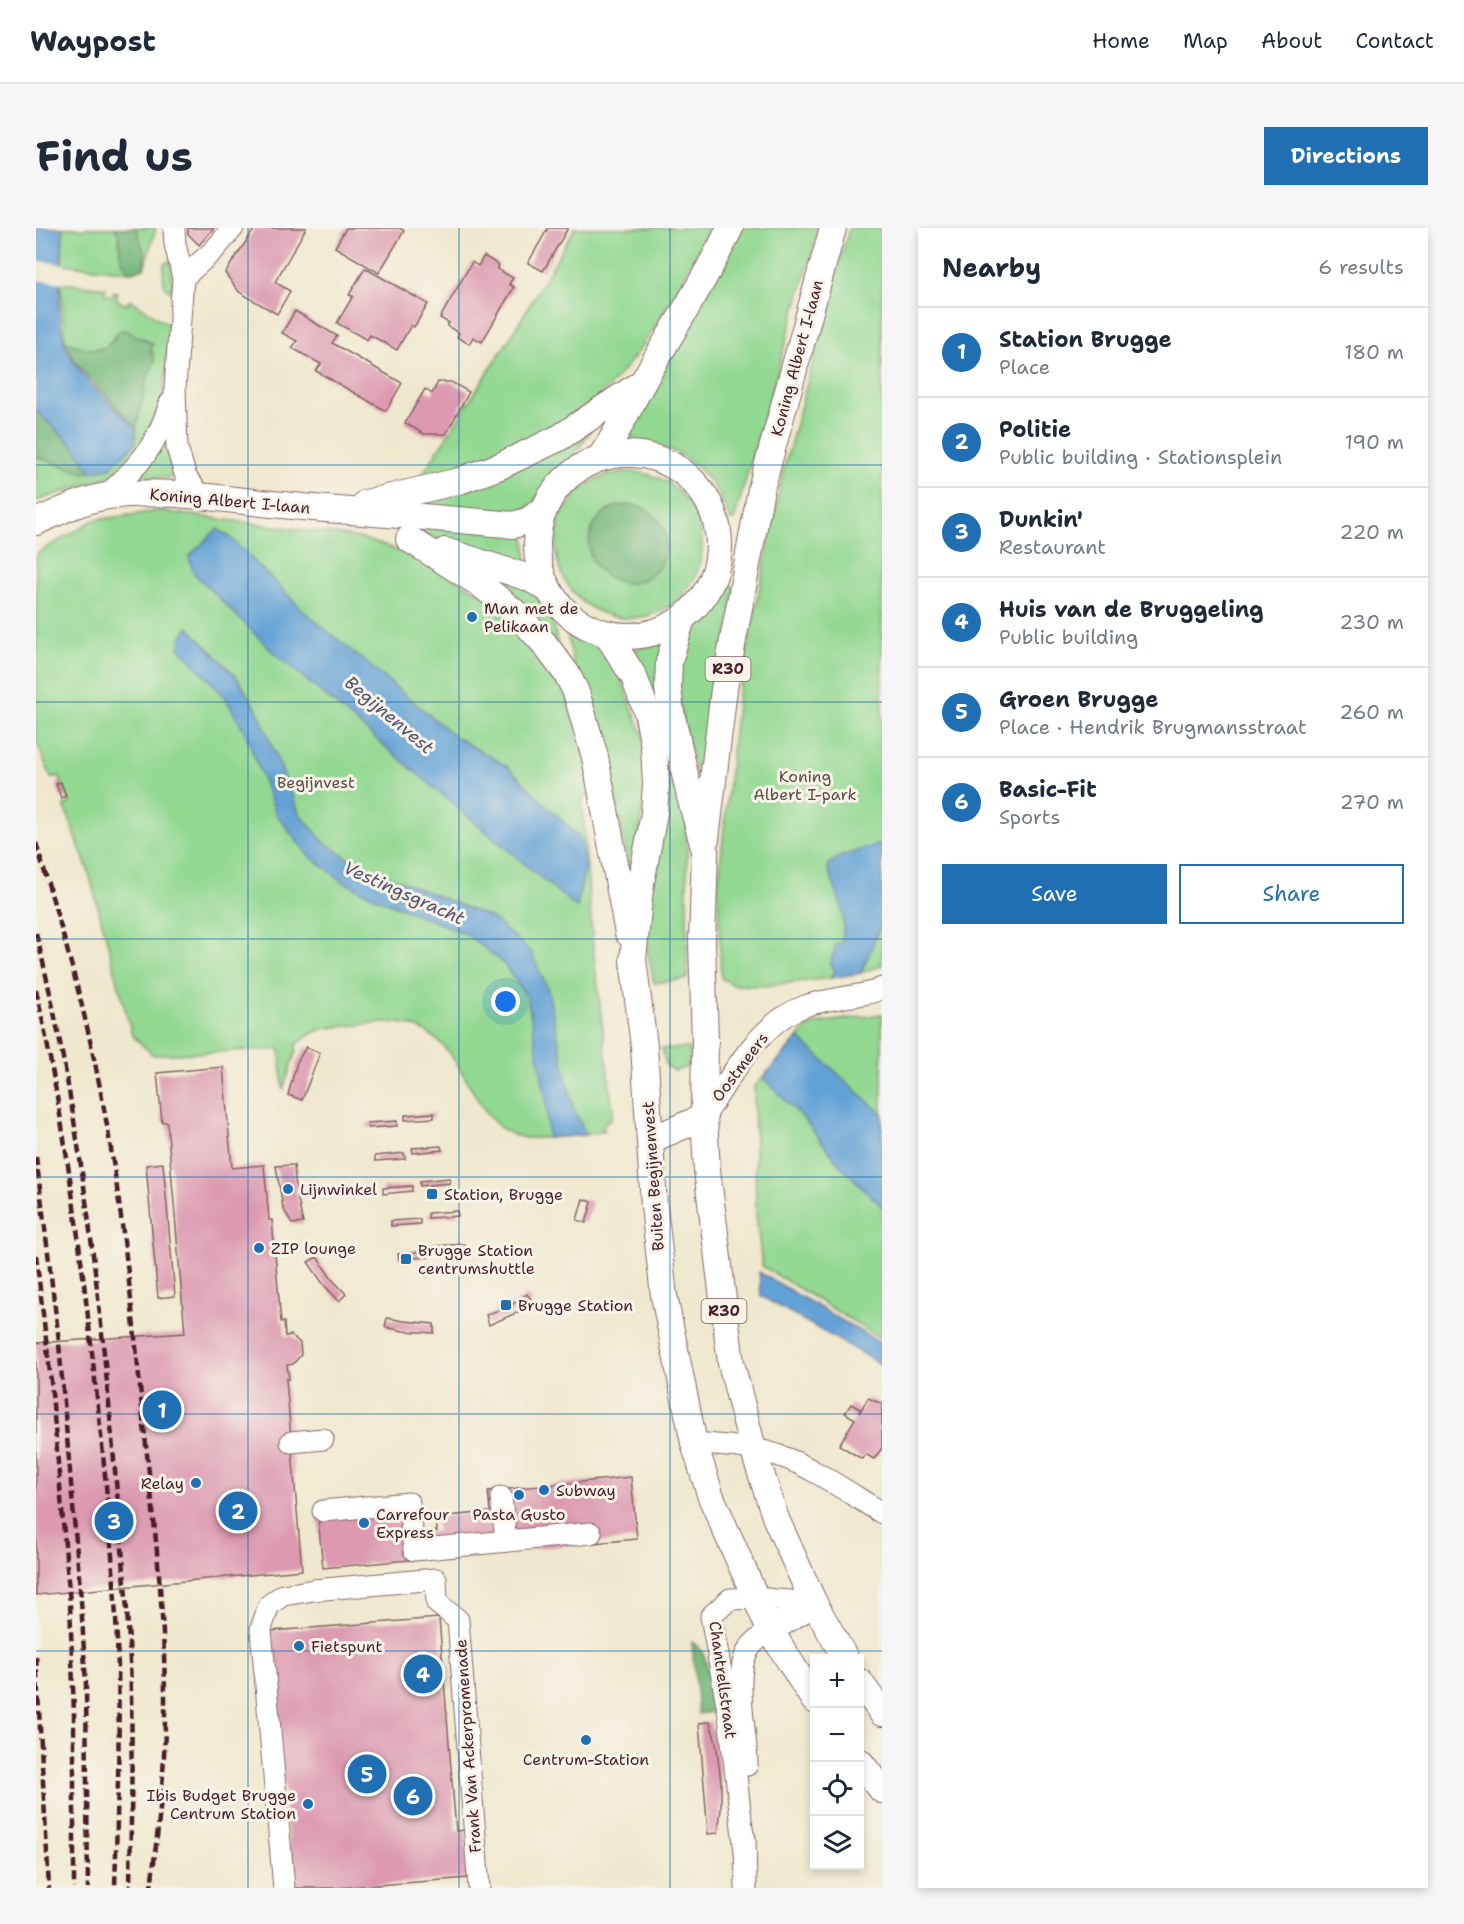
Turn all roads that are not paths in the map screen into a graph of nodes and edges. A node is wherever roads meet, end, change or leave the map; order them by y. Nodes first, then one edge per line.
1 (174, 228) edge
2 (233, 228) edge
3 (730, 228) edge
4 (833, 228) edge
5 (183, 278) junction
6 (175, 388) junction
7 (616, 411) junction
8 (600, 458) junction
9 (761, 489) junction
10 (106, 496) junction
11 (202, 498) junction
12 (331, 509) junction
13 (542, 511) junction
14 (36, 522) edge
15 (409, 539) junction
16 (719, 558) junction
17 (546, 588) junction
18 (682, 619) junction
19 (608, 634) junction
20 (705, 851) junction
21 (633, 960) junction
22 (882, 988) edge
23 (704, 1117) junction
24 (650, 1140) junction
25 (323, 1439) dead end
26 (291, 1442) dead end
27 (694, 1443) junction
28 (753, 1449) junction
29 (501, 1497) dead end
30 (323, 1511) dead end
31 (882, 1513) edge
32 (591, 1533) dead end
33 (506, 1541) junction
34 (754, 1598) junction
35 (814, 1603) junction
36 (770, 1630) junction
37 (842, 1654) edge
38 (864, 1688) edge
39 (810, 1694) edge
40 (882, 1713) edge
41 (864, 1767) edge
42 (882, 1790) edge
43 (745, 1852) junction
44 (284, 1888) edge
45 (479, 1888) edge
46 (746, 1888) edge

1 - 5 street
2 - 5 street
3 - 7 main road
4 - 9 main road, Koning Albert I-laan / R30
5 - 6 street
6 - 10 street
6 - 11 street
7 - 8 main road, R30
7 - 12 main road
8 - 13 main road, R30
8 - 16 main road, R30
9 - 16 main road, R30
9 - 20 main road, R30
10 - 11 main road, Koning Albert I-laan
10 - 14 main road, Koning Albert I-laan
11 - 12 main road, Koning Albert I-laan
12 - 13 main road, Koning Albert I-laan
12 - 15 main road, Koning Albert I-laan
13 - 17 main road, R30
15 - 17 main road, Koning Albert I-laan
15 - 21 main road
16 - 18 main road, R30
17 - 19 main road, R30
18 - 19 main road, R30
18 - 20 main road, R30
19 - 21 main road, Buiten Begijnenvest
20 - 23 main road, R30
21 - 24 main road, Buiten Begijnenvest
22 - 23 street, Oostmeers
23 - 24 main road
23 - 28 main road, R30
24 - 27 main road, Buiten Begijnenvest
25 - 26 street
27 - 28 street
27 - 34 main road, Buiten Begijnenvest
28 - 31 street
28 - 35 main road, R30
29 - 33 street
30 - 33 street
32 - 33 street
34 - 35 street, Chantrellstraat
34 - 36 main road, Buiten Begijnenvest
34 - 43 street, Chantrellstraat
35 - 36 main road
35 - 37 main road, R30
36 - 39 main road, Buiten Begijnenvest
36 - 43 street, Chantrellstraat
38 - 40 main road
41 - 42 main road
43 - 46 street, Chantrellstraat
44 - 45 street, Frank Van Ackerpromenade

